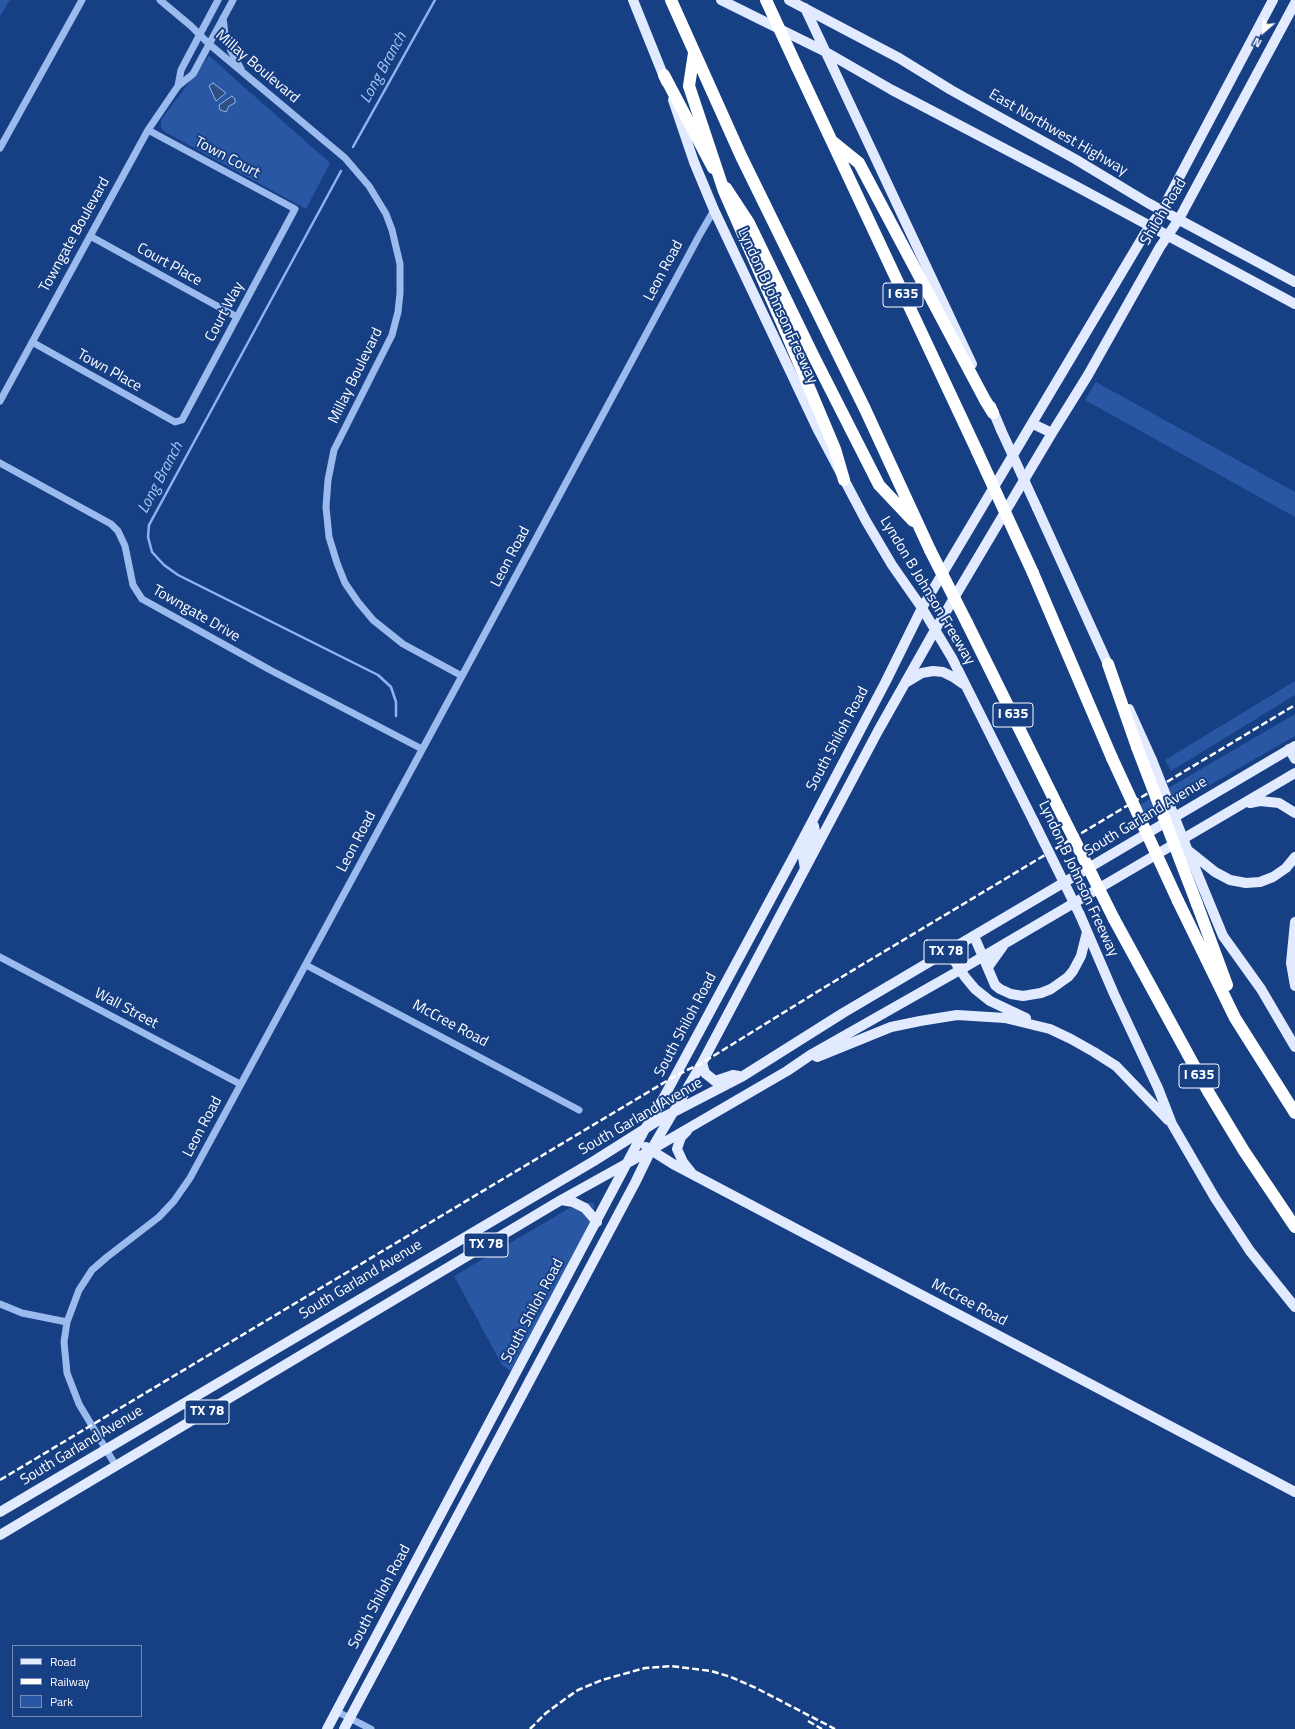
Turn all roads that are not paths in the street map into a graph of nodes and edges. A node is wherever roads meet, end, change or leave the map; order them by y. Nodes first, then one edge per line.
1 (82, 0) edge
2 (160, 0) edge
3 (218, 0) edge
4 (233, 0) edge
5 (633, 0) edge
6 (671, 0) edge
7 (721, 0) edge
8 (766, 0) edge
9 (789, 0) edge
10 (1273, 0) edge
11 (805, 3) edge
12 (1295, 3) edge
13 (223, 18) junction
14 (199, 35) junction
15 (209, 44) junction
16 (692, 49) junction
17 (826, 52) junction
18 (243, 72) junction
19 (664, 75) junction
20 (178, 86) junction
21 (148, 130) junction
22 (830, 138) junction
23 (0, 148) edge
24 (295, 209) joint
25 (714, 210) junction
26 (1162, 210) junction
27 (1179, 219) junction
28 (1151, 226) junction
29 (90, 236) junction
30 (1168, 236) junction
31 (1295, 282) edge
32 (1295, 304) edge
33 (237, 317) junction
34 (32, 342) junction
35 (0, 401) edge
36 (993, 413) junction
37 (175, 422) joint
38 (1033, 424) junction
39 (1052, 433) junction
40 (0, 463) edge
41 (844, 480) junction
42 (921, 529) junction
43 (922, 608) junction
44 (935, 630) junction
45 (1108, 664) junction
46 (462, 676) junction
47 (905, 683) junction
48 (965, 686) junction
49 (864, 724) junction
50 (878, 731) junction
51 (1292, 748) edge
52 (422, 749) junction
53 (1295, 760) edge
54 (1295, 773) edge
55 (1244, 804) junction
56 (1295, 814) edge
57 (811, 824) junction
58 (1188, 851) junction
59 (1295, 857) edge
60 (805, 869) junction
61 (1295, 922) edge
62 (1087, 932) junction
63 (974, 936) junction
64 (1005, 943) junction
65 (948, 951) junction
66 (982, 955) junction
67 (0, 957) edge
68 (306, 965) junction
69 (988, 967) junction
70 (960, 970) junction
71 (1295, 986) edge
72 (1050, 1029) junction
73 (1244, 1032) junction
74 (1295, 1047) edge
75 (702, 1063) junction
76 (787, 1071) junction
77 (743, 1076) junction
78 (240, 1084) junction
79 (579, 1110) dead end
80 (674, 1112) junction
81 (1295, 1113) edge
82 (693, 1124) junction
83 (1172, 1124) junction
84 (645, 1129) junction
85 (634, 1141) junction
86 (651, 1150) junction
87 (629, 1161) junction
88 (693, 1175) junction
89 (561, 1200) junction
90 (597, 1222) junction
91 (1295, 1227) edge
92 (0, 1304) edge
93 (1295, 1307) edge
94 (67, 1322) junction
95 (104, 1449) junction
96 (116, 1466) junction
97 (464, 1471) junction
98 (477, 1478) junction
99 (458, 1483) junction
100 (471, 1490) junction
101 (1295, 1492) edge
102 (0, 1512) edge
103 (0, 1535) edge
104 (336, 1711) junction
105 (350, 1718) junction
106 (327, 1729) edge
107 (344, 1729) edge
108 (371, 1729) edge

1 - 23 street
2 - 14 street
3 - 14 street, Towngate Boulevard
4 - 13 street, Towngate Boulevard
5 - 19 main road, Lyndon B Johnson Freeway
6 - 16 highway, Lyndon B Johnson Freeway / I 635
7 - 17 main road
8 - 22 highway, I 635, bridge
9 - 11 main road, East Northwest Highway
10 - 26 main road, Shiloh Road
11 - 17 main road
11 - 26 main road, East Northwest Highway
12 - 27 main road, Shiloh Road
13 - 15 street, Towngate Boulevard
13 - 18 street
14 - 15 street, Millay Boulevard
14 - 20 street, Towngate Boulevard
15 - 18 street, Millay Boulevard
15 - 20 street, Towngate Boulevard
16 - 41 highway, bridge
16 - 42 highway, Lyndon B Johnson Freeway / I 635
17 - 28 main road
17 - 36 main road
18 - 46 street, Millay Boulevard
19 - 25 main road, Lyndon B Johnson Freeway
19 - 42 highway
20 - 21 street, Towngate Boulevard
21 - 24 street, Town Court
21 - 29 street, Towngate Boulevard
22 - 36 highway
22 - 73 highway, I 635, bridge
24 - 33 street, Court Way
25 - 41 main road, Lyndon B Johnson Freeway
25 - 46 street, Leon Road
26 - 27 main road, East Northwest Highway
26 - 28 main road, Shiloh Road
27 - 30 main road, Shiloh Road
27 - 31 main road, East Northwest Highway
28 - 30 main road
28 - 38 main road, Shiloh Road
29 - 33 street, Court Place
29 - 34 street, Towngate Boulevard
30 - 32 main road
30 - 39 main road, Shiloh Road
33 - 37 street, Court Way
34 - 35 street, Towngate Boulevard
34 - 37 street, Town Place
36 - 45 main road, bridge
38 - 39 main road
38 - 43 main road, South Shiloh Road
39 - 44 main road, South Shiloh Road
40 - 52 street, Towngate Drive
41 - 43 main road, Lyndon B Johnson Freeway
42 - 91 highway, Lyndon B Johnson Freeway / I 635, bridge
43 - 44 main road, Lyndon B Johnson Freeway
43 - 49 main road, South Shiloh Road
44 - 47 main road, South Shiloh Road
44 - 48 main road, Lyndon B Johnson Freeway
45 - 58 main road, bridge
45 - 73 highway, bridge
46 - 52 street, Leon Road
47 - 48 main road
47 - 50 main road, South Shiloh Road
48 - 62 main road, Lyndon B Johnson Freeway, bridge
49 - 50 main road
49 - 57 main road, South Shiloh Road
50 - 60 main road, South Shiloh Road
51 - 53 main road
51 - 63 main road, South Garland Avenue / TX 78
52 - 68 street, Leon Road
54 - 55 main road, TX 78
55 - 56 main road
55 - 64 main road, TX 78
57 - 60 main road
57 - 84 main road, South Shiloh Road
58 - 59 main road
58 - 74 main road
60 - 75 main road, South Shiloh Road
61 - 71 main road
62 - 69 main road
62 - 83 main road, Lyndon B Johnson Freeway
63 - 65 main road, South Garland Avenue / TX 78
63 - 66 main road
64 - 66 main road, TX 78
64 - 69 main road
65 - 70 main road
65 - 77 main road, South Garland Avenue / TX 78
66 - 69 main road
66 - 70 main road, TX 78
67 - 78 street, Wall Street
68 - 78 street, Leon Road
68 - 79 street, McCree Road
70 - 72 main road
70 - 76 main road, TX 78
72 - 76 main road
72 - 83 main road
73 - 81 highway, I 635
75 - 77 main road
75 - 80 main road, South Shiloh Road
76 - 82 main road, TX 78
77 - 80 main road, South Garland Avenue / TX 78
78 - 94 street, Leon Road
80 - 84 main road, South Garland Avenue / TX 78
80 - 86 main road, South Shiloh Road
82 - 86 main road, TX 78
82 - 88 main road
83 - 93 main road, Lyndon B Johnson Freeway
84 - 85 main road, South Garland Avenue / TX 78
85 - 86 main road, McCree Road
85 - 87 main road, South Shiloh Road
85 - 95 main road, South Garland Avenue / TX 78
86 - 87 main road, TX 78
86 - 88 main road, McCree Road
86 - 98 main road, South Shiloh Road
87 - 89 main road, TX 78
87 - 90 main road, South Shiloh Road
88 - 101 main road, McCree Road
89 - 90 main road
89 - 96 main road, TX 78
90 - 97 main road, South Shiloh Road
92 - 94 street
94 - 95 street, Leon Road
95 - 96 street, Leon Road
95 - 102 main road, South Garland Avenue / TX 78
96 - 103 main road, TX 78
97 - 98 main road
97 - 99 main road, South Shiloh Road
98 - 100 main road, South Shiloh Road
99 - 100 main road
99 - 104 main road, South Shiloh Road
100 - 105 main road, South Shiloh Road
104 - 105 street
104 - 106 main road, South Shiloh Road
105 - 107 main road, South Shiloh Road
105 - 108 street

